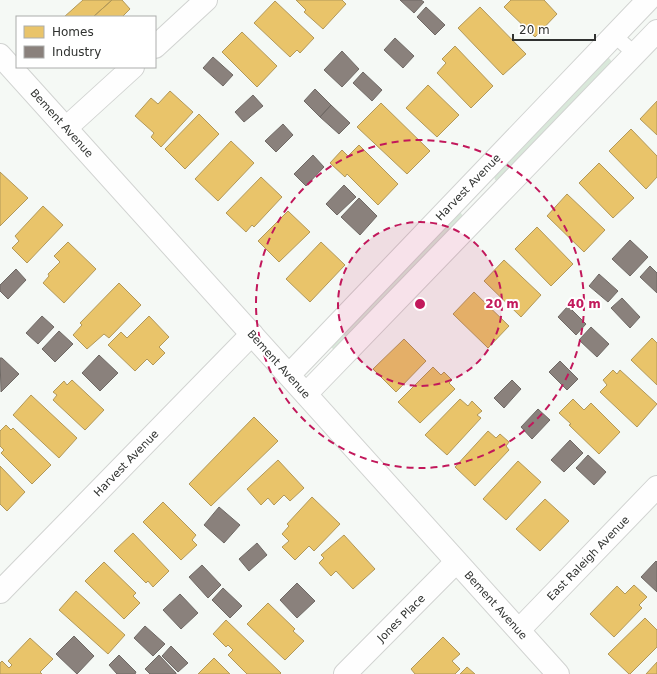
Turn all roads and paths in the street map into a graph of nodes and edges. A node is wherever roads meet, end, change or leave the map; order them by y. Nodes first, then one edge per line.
1 (206, 0) edge
2 (648, 0) edge
3 (657, 31) edge
4 (614, 35) junction
5 (156, 46) edge
6 (635, 54) junction
7 (0, 55) edge
8 (132, 68) edge
9 (66, 128) junction
10 (468, 187) junction
11 (488, 206) junction
12 (252, 334) junction
13 (289, 375) junction
14 (306, 394) junction
15 (657, 487) edge
16 (456, 562) junction
17 (0, 592) edge
18 (519, 630) junction
19 (345, 674) edge
20 (558, 674) edge

1 - 5 street
2 - 4 street, Harvest Avenue
3 - 6 street
4 - 6 lane
4 - 10 street, Harvest Avenue
6 - 11 street
7 - 9 street, Bement Avenue
8 - 9 street
9 - 12 street, Bement Avenue
10 - 11 lane
10 - 13 street, Harvest Avenue
11 - 14 street
12 - 13 street, Bement Avenue
12 - 17 street, Harvest Avenue
13 - 14 street, Bement Avenue
14 - 16 street, Bement Avenue
15 - 18 street, East Raleigh Avenue
16 - 18 street, Bement Avenue
16 - 19 street, Jones Place
18 - 20 street, Bement Avenue

